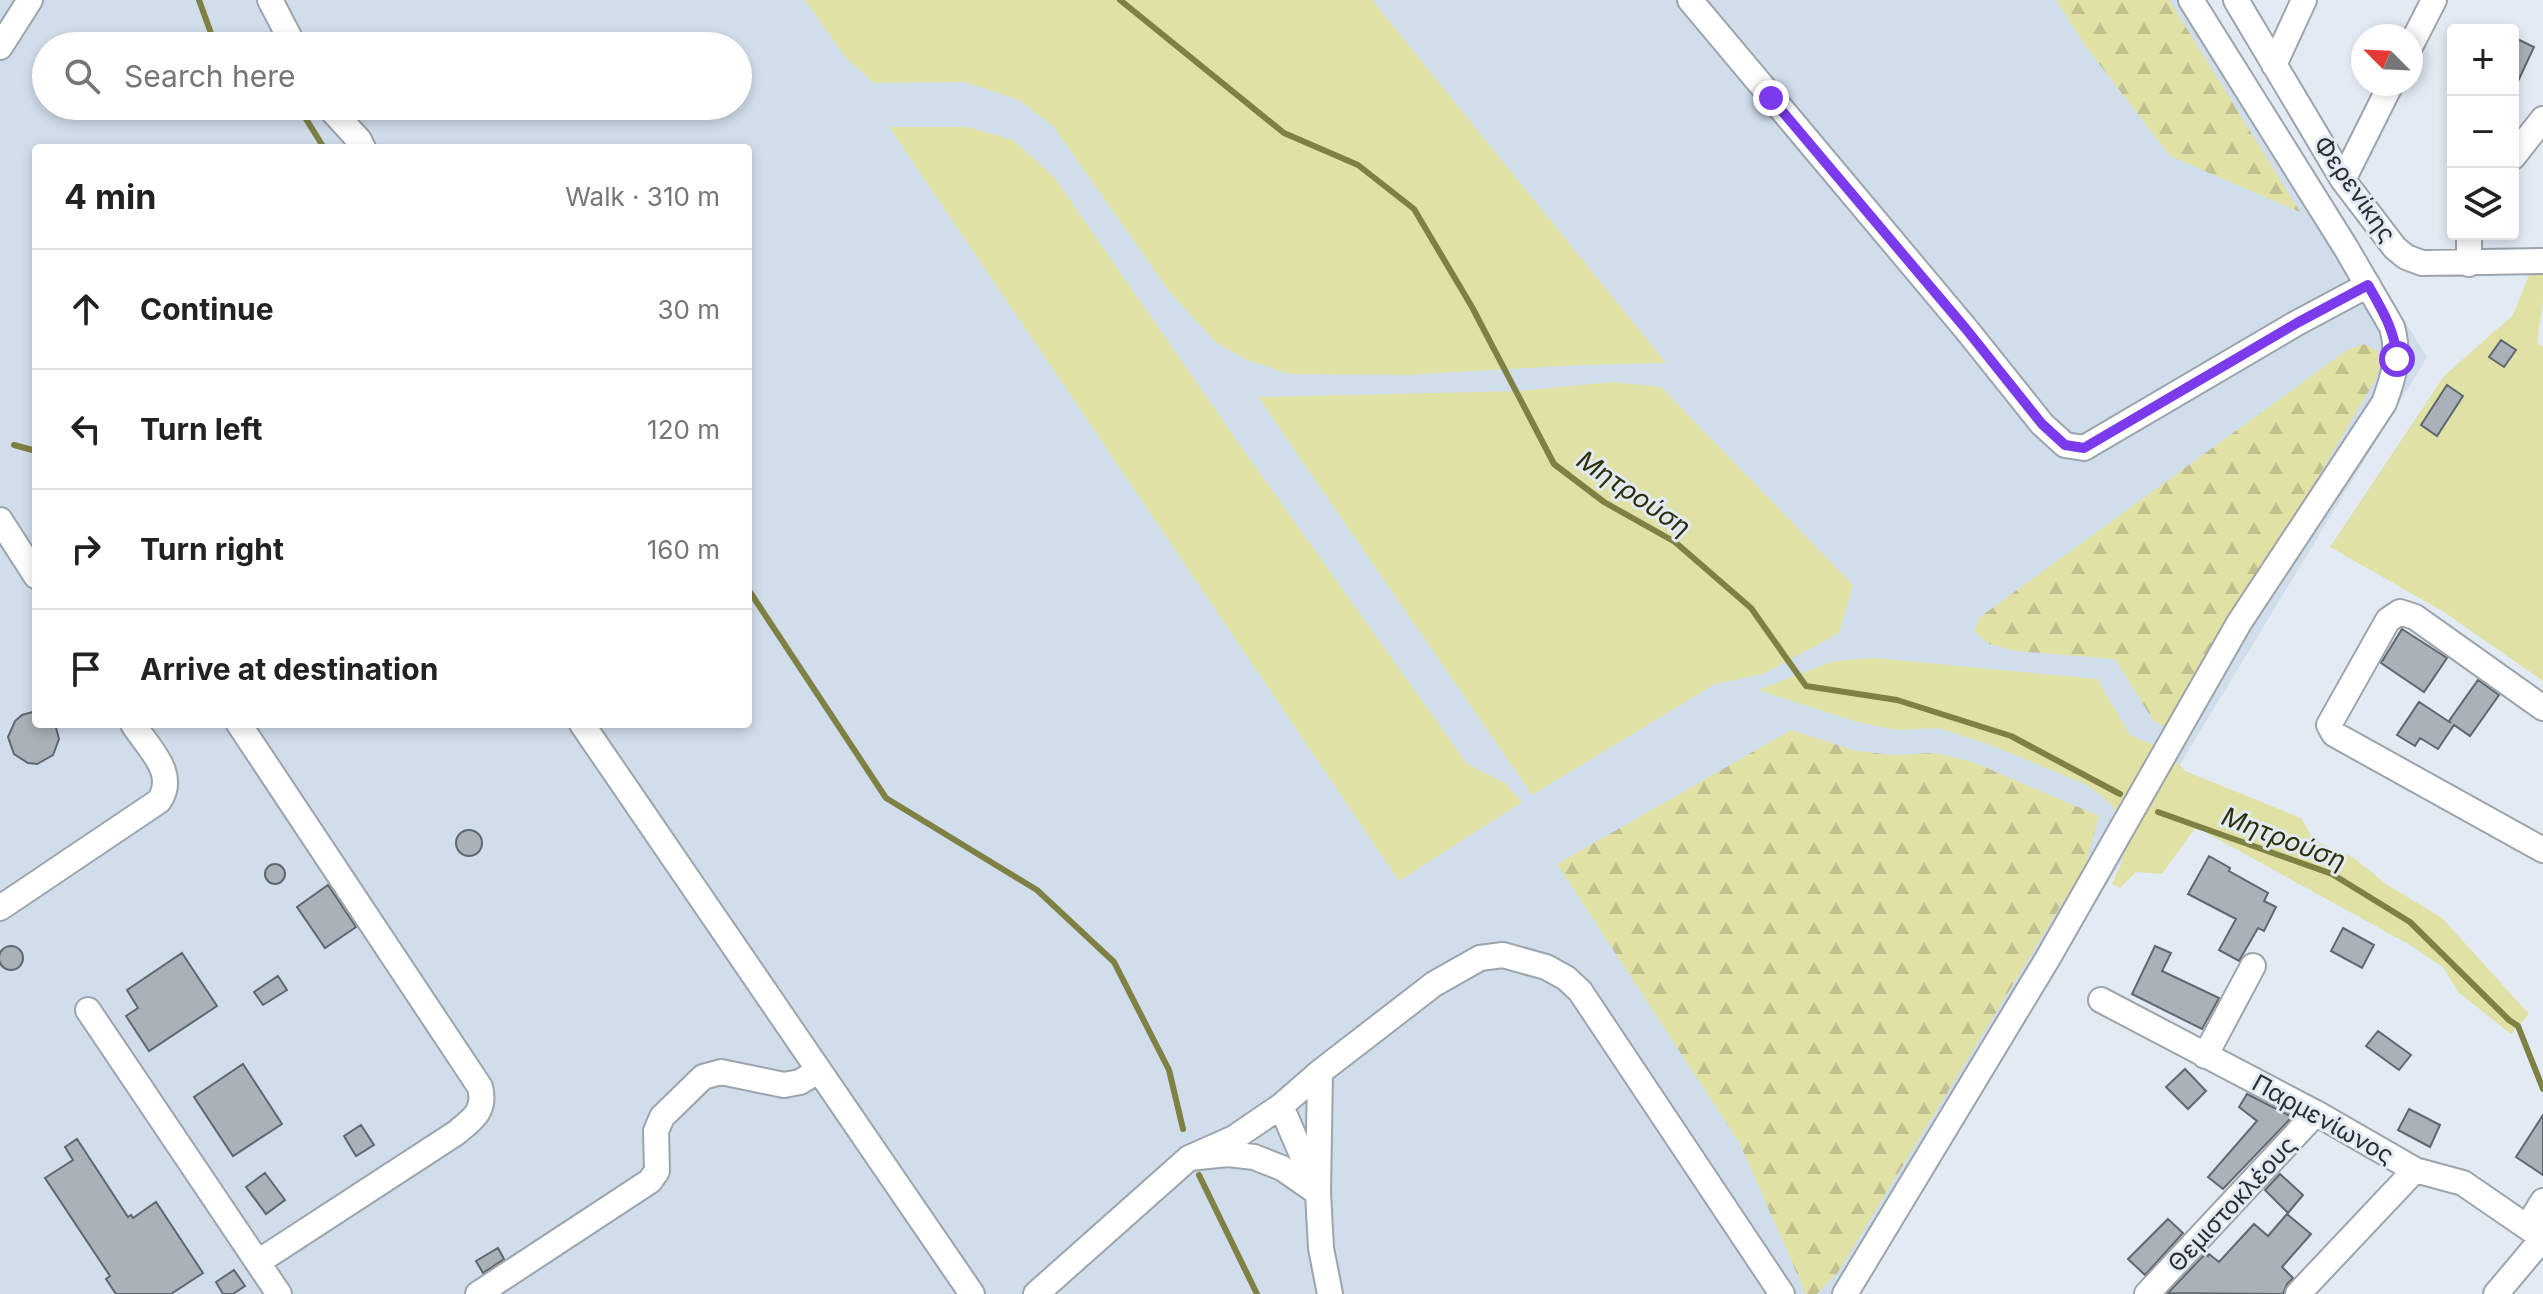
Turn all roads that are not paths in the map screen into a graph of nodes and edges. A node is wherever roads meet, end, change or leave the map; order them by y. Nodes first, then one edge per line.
1 (30, 0) edge
2 (270, 0) edge
3 (1690, 0) edge
4 (2191, 0) edge
5 (2236, 0) edge
6 (2304, 0) edge
7 (2434, 0) edge
8 (2422, 24) edge
9 (287, 32) edge
10 (0, 47) edge
11 (2274, 65) junction
12 (2385, 96) edge
13 (2543, 119) edge
14 (341, 120) edge
15 (361, 144) edge
16 (2519, 149) edge
17 (2343, 180) junction
18 (2469, 240) edge
19 (2543, 261) edge
20 (2469, 264) junction
21 (2368, 285) junction
22 (0, 520) edge
23 (32, 570) edge
24 (2543, 708) edge
25 (136, 728) edge
26 (242, 728) edge
27 (585, 728) edge
28 (2543, 850) edge
29 (0, 908) edge
30 (2253, 966) dead end
31 (2101, 1000) dead end
32 (88, 1010) dead end
33 (2205, 1056) junction
34 (818, 1071) junction
35 (1320, 1072) junction
36 (1281, 1106) junction
37 (2316, 1113) junction
38 (1189, 1158) junction
39 (2415, 1170) junction
40 (1318, 1193) junction
41 (2543, 1201) edge
42 (2538, 1234) edge
43 (258, 1262) junction
44 (279, 1294) edge
45 (478, 1294) edge
46 (972, 1294) edge
47 (1036, 1294) edge
48 (1330, 1294) edge
49 (1782, 1294) edge
50 (1845, 1294) edge
51 (2147, 1294) edge
52 (2298, 1294) edge
53 (2496, 1294) edge

1 - 10 street
2 - 9 street
3 - 21 street
4 - 21 street
5 - 11 street, Φερενίκης
6 - 11 street
7 - 8 street
11 - 17 street, Φερενίκης
12 - 17 street
13 - 16 street
14 - 15 street
17 - 20 street, Φερενίκης
18 - 20 street
19 - 20 street, Φερενίκης
21 - 50 street
22 - 23 street
24 - 28 street
25 - 29 street
26 - 43 street
27 - 34 street
30 - 33 street
31 - 33 street, Παρμενίωνος
32 - 43 street
33 - 37 street, Παρμενίωνος
34 - 45 street
34 - 46 street
35 - 36 street
35 - 40 street
35 - 49 street
36 - 38 street
36 - 40 street
37 - 39 street, Παρμενίωνος
37 - 51 street, Θεμιστοκλέους
38 - 40 street
38 - 47 street
39 - 42 street, Παρμενίωνος
39 - 52 street
40 - 48 street
41 - 42 street
42 - 53 street
43 - 44 street

